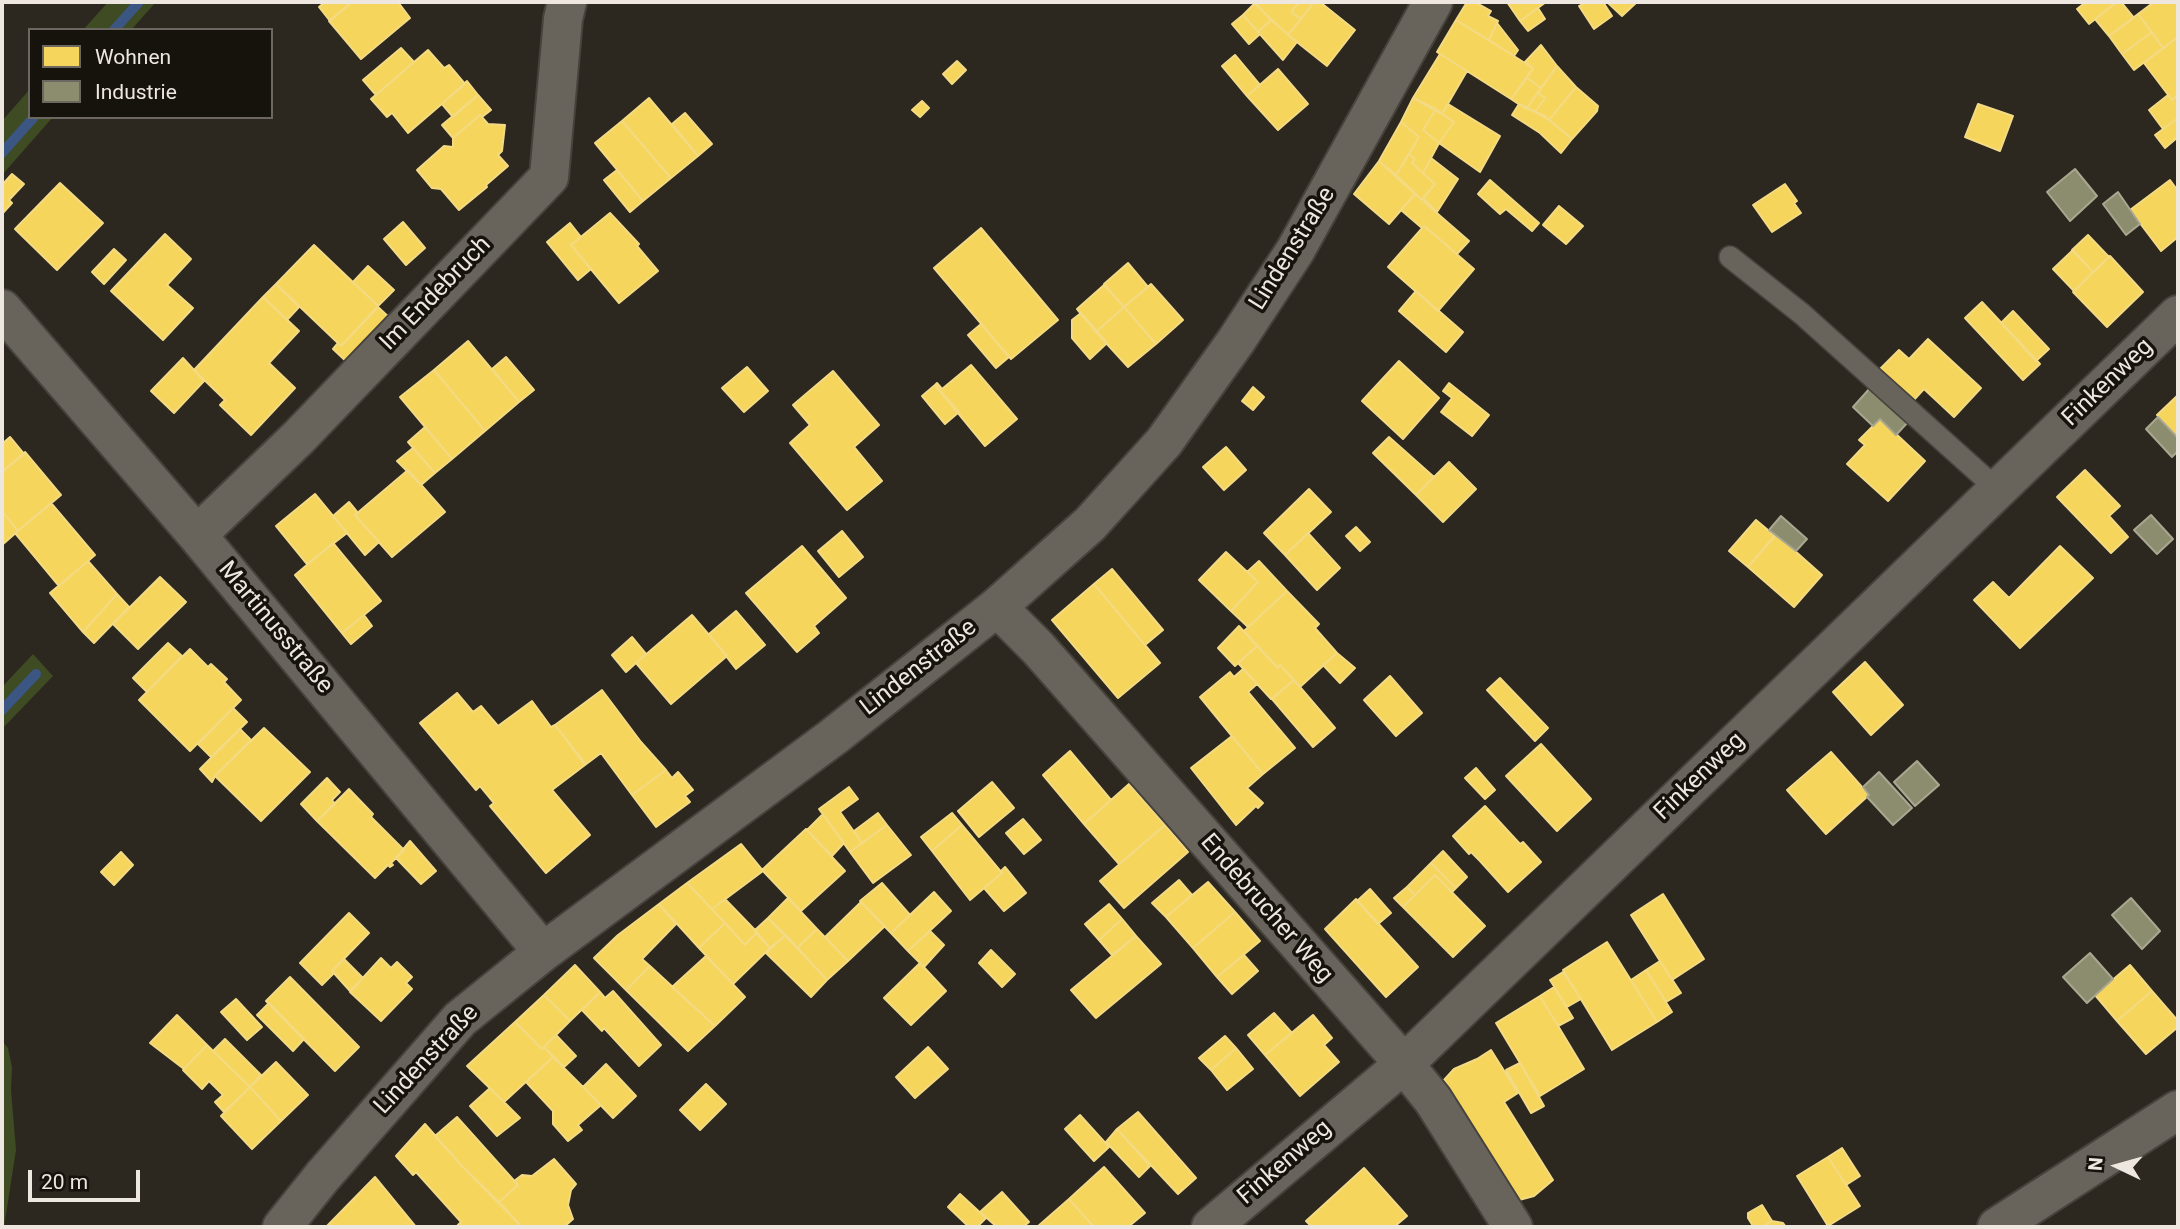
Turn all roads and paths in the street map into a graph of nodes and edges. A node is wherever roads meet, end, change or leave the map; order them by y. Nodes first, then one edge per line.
1 (567, 2) edge
2 (1433, 2) edge
3 (1730, 257) dead end
4 (2, 309) edge
5 (2178, 315) edge
6 (1998, 490) junction
7 (197, 535) junction
8 (997, 607) junction
9 (543, 952) junction
10 (1404, 1064) junction
11 (2178, 1110) edge
12 (282, 1227) edge
13 (1211, 1227) edge
14 (1513, 1227) edge
15 (1997, 1227) edge

1 - 7 street, Im Endebruch
2 - 8 street, Lindenstraße
3 - 6 lane
4 - 7 street, Martinusstraße
5 - 6 street, Finkenweg
6 - 10 street, Finkenweg
7 - 9 street, Martinusstraße
8 - 9 street, Lindenstraße
8 - 10 street, Endebrucher Weg
9 - 12 street, Lindenstraße
10 - 13 street, Finkenweg
10 - 14 street, Endebrucher Weg
11 - 15 street

